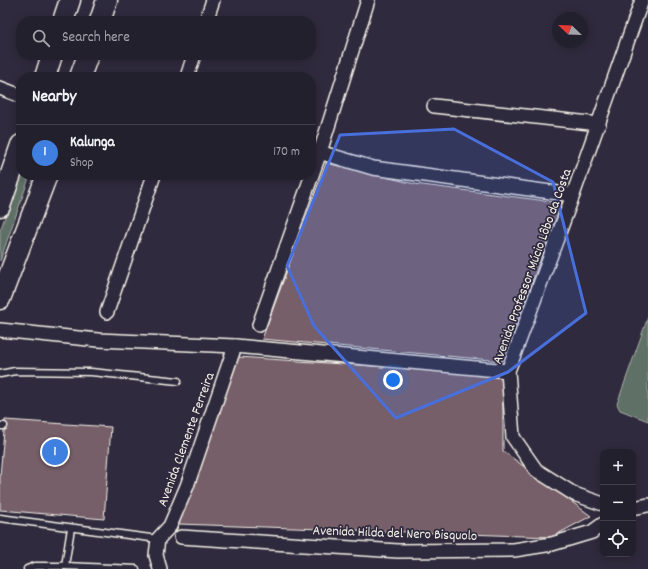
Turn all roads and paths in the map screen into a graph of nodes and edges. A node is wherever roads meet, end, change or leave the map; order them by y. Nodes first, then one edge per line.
1 (70, 0) edge
2 (107, 0) edge
3 (213, 0) edge
4 (368, 0) edge
5 (642, 0) edge
6 (65, 16) edge
7 (102, 16) edge
8 (208, 16) edge
9 (50, 60) edge
10 (86, 60) edge
11 (192, 60) edge
12 (46, 72) edge
13 (82, 72) edge
14 (189, 72) edge
15 (0, 88) edge
16 (16, 94) edge
17 (434, 106) dead end
18 (599, 124) junction
19 (316, 148) edge
20 (316, 151) edge
21 (16, 160) edge
22 (45, 180) edge
23 (152, 180) edge
24 (306, 180) edge
25 (573, 195) junction
26 (0, 206) edge
27 (0, 300) edge
28 (108, 312) dead end
29 (259, 325) dead end
30 (0, 330) edge
31 (235, 346) junction
32 (508, 371) junction
33 (0, 374) edge
34 (178, 381) dead end
35 (600, 503) edge
36 (648, 505) edge
37 (636, 507) edge
38 (0, 518) edge
39 (600, 526) edge
40 (71, 528) junction
41 (181, 537) dead end
42 (158, 539) junction
43 (66, 566) junction
44 (27, 569) edge
45 (73, 569) edge
46 (136, 569) edge
47 (160, 569) edge

1 - 6 main road
2 - 7 main road
3 - 8 street
4 - 19 street
5 - 18 street, Avenida Professor Múcio Lôbo da Costa
9 - 12 main road
10 - 13 main road
11 - 14 street
15 - 16 street
17 - 18 street
18 - 25 street, Avenida Professor Múcio Lôbo da Costa
20 - 25 street
21 - 26 main road
22 - 27 main road
23 - 28 street
24 - 29 street
25 - 32 street, Avenida Professor Múcio Lôbo da Costa
30 - 31 street
31 - 32 street
31 - 42 street, Avenida Clemente Ferreira
32 - 35 street, Avenida Professor Múcio Lôbo da Costa
33 - 34 lane
36 - 37 street
38 - 40 lane
39 - 41 street, Avenida Hilda del Nero Bisquolo
40 - 42 lane
40 - 43 lane
42 - 47 street
43 - 44 lane
43 - 45 lane
43 - 46 lane

